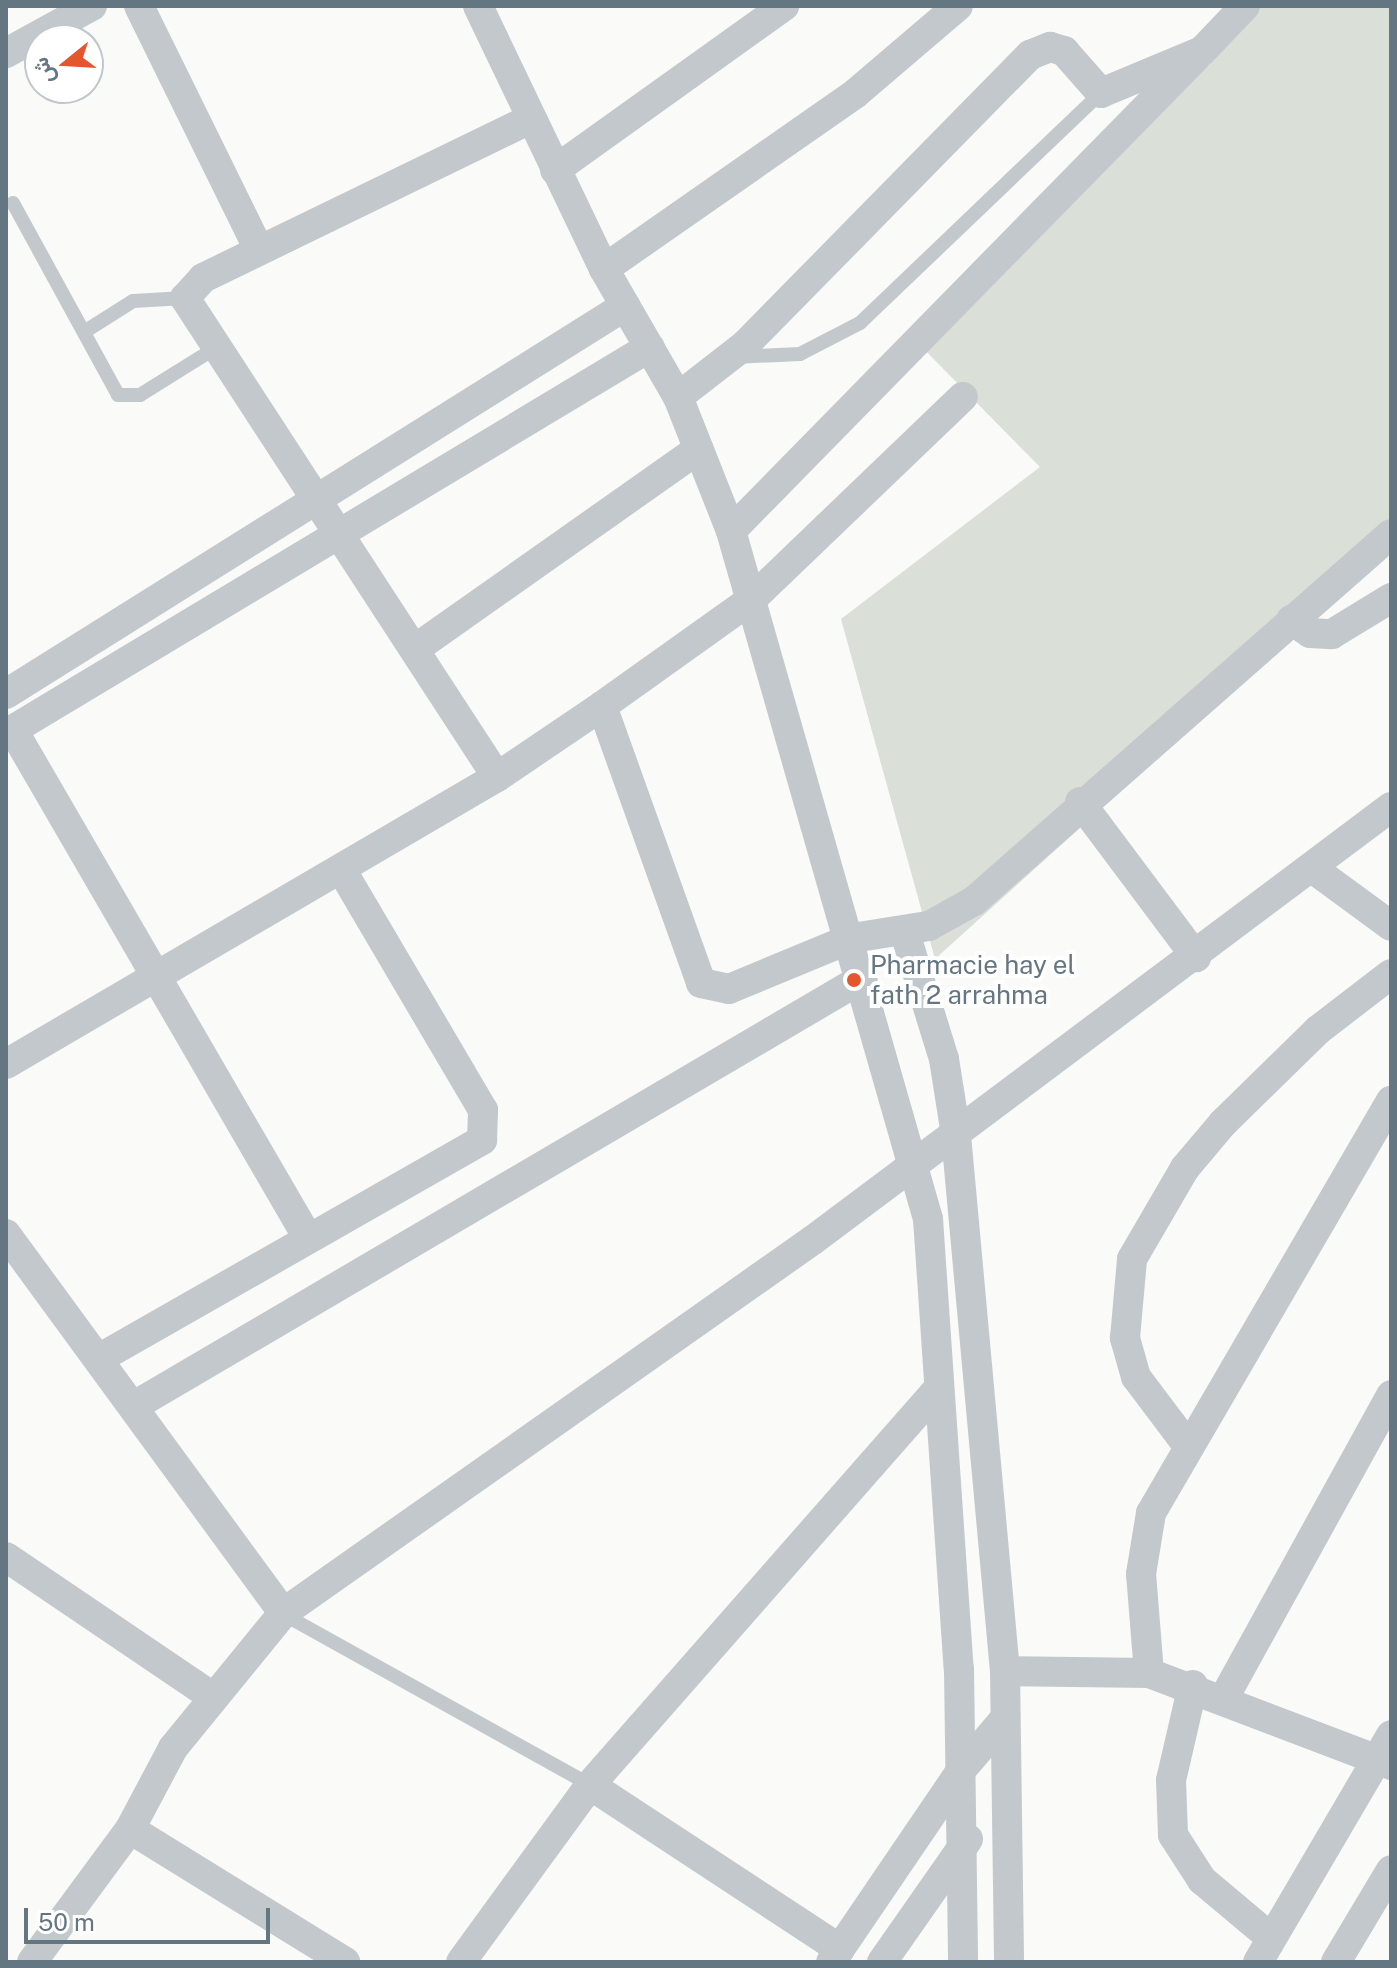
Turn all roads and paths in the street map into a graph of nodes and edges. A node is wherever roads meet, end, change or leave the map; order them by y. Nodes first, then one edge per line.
1 (92, 6) edge
2 (139, 6) edge
3 (478, 6) edge
4 (784, 6) edge
5 (958, 6) edge
6 (1245, 6) edge
7 (1202, 51) junction
8 (6, 53) edge
9 (1101, 93) junction
10 (531, 119) junction
11 (555, 170) junction
12 (13, 203) dead end
13 (259, 250) junction
14 (604, 269) junction
15 (185, 298) junction
16 (625, 306) junction
17 (84, 332) junction
18 (217, 347) junction
19 (650, 347) junction
20 (732, 357) junction
21 (678, 397) junction
22 (963, 397) dead end
23 (699, 449) junction
24 (319, 497) junction
25 (731, 531) junction
26 (1391, 534) edge
27 (341, 536) junction
28 (1391, 598) edge
29 (752, 599) junction
30 (1291, 620) junction
31 (415, 649) junction
32 (6, 694) edge
33 (602, 706) junction
34 (9, 732) edge
35 (497, 777) junction
36 (1080, 802) junction
37 (1391, 807) edge
38 (1312, 868) junction
39 (341, 869) junction
40 (1391, 926) edge
41 (905, 933) junction
42 (852, 938) junction
43 (1196, 957) junction
44 (1391, 974) edge
45 (863, 978) junction
46 (159, 979) junction
47 (6, 1064) edge
48 (1391, 1101) edge
49 (956, 1135) junction
50 (914, 1167) junction
51 (6, 1234) edge
52 (308, 1238) junction
53 (100, 1358) junction
54 (937, 1390) junction
55 (1391, 1395) edge
56 (134, 1406) junction
57 (1188, 1446) junction
58 (6, 1557) edge
59 (283, 1613) junction
60 (1005, 1671) junction
61 (1149, 1673) junction
62 (1193, 1685) junction
63 (213, 1697) junction
64 (1224, 1698) junction
65 (1003, 1721) junction
66 (1386, 1753) edge
67 (962, 1769) junction
68 (590, 1785) junction
69 (1007, 1790) junction
70 (130, 1829) junction
71 (965, 1843) junction
72 (1391, 1870) edge
73 (1264, 1950) edge
74 (835, 1956) edge
75 (32, 1962) edge
76 (345, 1962) edge
77 (461, 1962) edge
78 (882, 1962) edge
79 (963, 1962) edge
80 (1009, 1962) edge
81 (1336, 1962) edge

1 - 8 street
2 - 13 street
3 - 10 street
4 - 11 street
5 - 14 street
6 - 7 street
7 - 9 street
7 - 25 street
9 - 20 lane
9 - 20 street
10 - 11 street
10 - 13 street
11 - 14 street
12 - 17 lane
13 - 15 street
14 - 16 street
15 - 17 lane
15 - 18 street
16 - 19 street
16 - 24 street
17 - 18 lane
18 - 24 street
19 - 21 street
19 - 27 street
20 - 21 street
21 - 23 street
22 - 29 street
23 - 25 street
23 - 31 street
24 - 27 street
24 - 32 street
25 - 29 street
26 - 30 street
27 - 31 street
27 - 34 street
28 - 30 street
29 - 33 street
29 - 42 street
30 - 36 street
31 - 35 street
33 - 35 street
33 - 42 street
34 - 46 street
35 - 39 street
36 - 41 street
36 - 43 street
37 - 38 street
38 - 40 street
38 - 43 street
39 - 46 street
39 - 52 street
41 - 42 street
41 - 49 street
42 - 45 street
43 - 49 street
44 - 57 street
45 - 50 street
45 - 56 street
46 - 47 street
46 - 52 street
48 - 57 street
49 - 50 street
49 - 60 street
50 - 54 street
50 - 59 street
51 - 53 street
52 - 53 street
53 - 56 street
54 - 67 street
54 - 68 street
55 - 64 street
56 - 59 street
57 - 61 street
58 - 63 street
59 - 63 street
59 - 68 lane
60 - 61 street
60 - 65 street
61 - 62 street
62 - 64 street
62 - 73 street
63 - 70 street
64 - 66 street
65 - 67 street
65 - 69 street
66 - 73 street
67 - 71 street
67 - 74 street
68 - 74 street
68 - 77 street
69 - 71 street
69 - 80 street
70 - 75 street
70 - 76 street
71 - 78 street
71 - 79 street
72 - 81 street

